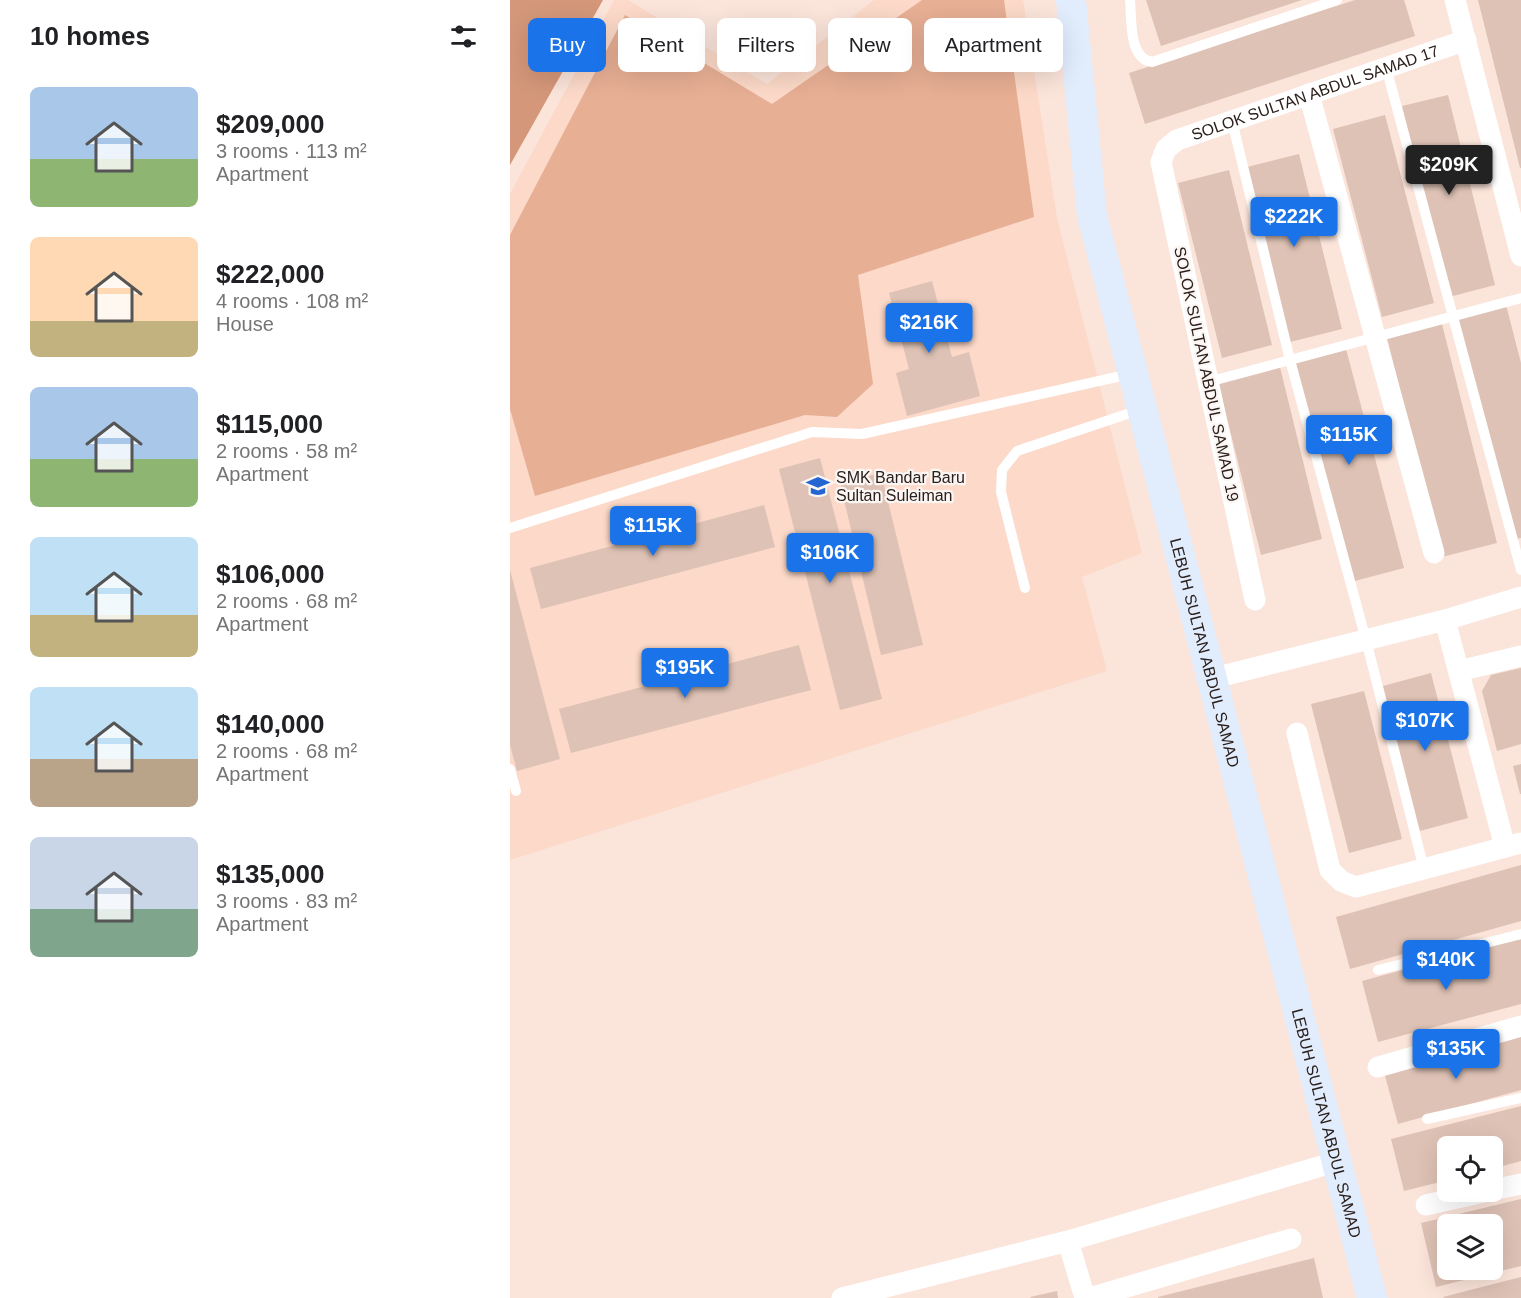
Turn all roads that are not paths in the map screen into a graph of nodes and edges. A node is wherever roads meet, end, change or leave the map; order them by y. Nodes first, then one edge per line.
1 (1071, 0) edge
2 (1130, 0) edge
3 (1337, 0) edge
4 (1455, 0) edge
5 (1466, 40) junction
6 (1386, 68) junction
7 (1310, 94) junction
8 (1232, 121) junction
9 (1166, 149) joint
10 (1521, 256) edge
11 (1521, 298) edge
12 (1452, 316) junction
13 (1376, 338) junction
14 (1290, 360) junction
15 (1133, 374) junction
16 (1208, 382) junction
17 (1142, 409) junction
18 (510, 528) edge
19 (1434, 553) dead end
20 (1521, 570) edge
21 (1025, 588) dead end
22 (1521, 597) edge
23 (1255, 600) dead end
24 (1445, 620) junction
25 (1366, 640) junction
26 (1521, 656) edge
27 (1458, 671) junction
28 (1214, 678) junction
29 (1297, 733) dead end
30 (510, 769) edge
31 (516, 791) dead end
32 (1513, 845) edge
33 (1424, 869) junction
34 (1521, 934) edge
35 (1378, 970) dead end
36 (1521, 1026) edge
37 (1378, 1067) dead end
38 (1521, 1098) edge
39 (1427, 1119) dead end
40 (1335, 1162) junction
41 (1521, 1184) edge
42 (1503, 1188) edge
43 (1439, 1202) edge
44 (1426, 1205) dead end
45 (1291, 1239) dead end
46 (1068, 1241) junction
47 (890, 1292) edge
48 (842, 1298) edge
49 (1087, 1298) edge
50 (1372, 1298) edge

1 - 15 street, LEBUH SULTAN ABDUL SAMAD
2 - 3 lane
4 - 5 street
5 - 6 street, SOLOK SULTAN ABDUL SAMAD 17
5 - 10 street
6 - 7 street, SOLOK SULTAN ABDUL SAMAD 17
6 - 12 lane
7 - 8 street, SOLOK SULTAN ABDUL SAMAD 17
7 - 13 street
8 - 9 street, SOLOK SULTAN ABDUL SAMAD 17
8 - 14 lane
9 - 16 street, SOLOK SULTAN ABDUL SAMAD 19
11 - 12 lane
12 - 13 lane
12 - 20 lane
13 - 14 lane
13 - 19 street
14 - 16 lane
14 - 25 lane
15 - 17 street, LEBUH SULTAN ABDUL SAMAD
15 - 18 lane
16 - 23 street, SOLOK SULTAN ABDUL SAMAD 19
17 - 21 lane
17 - 28 street, LEBUH SULTAN ABDUL SAMAD
22 - 24 street
24 - 25 street
24 - 27 street
25 - 28 street
25 - 33 lane
26 - 27 street
27 - 32 street
28 - 40 street, LEBUH SULTAN ABDUL SAMAD
29 - 33 street
30 - 31 lane
32 - 33 street
34 - 35 lane
36 - 37 street
38 - 39 lane
40 - 46 street
40 - 50 street, LEBUH SULTAN ABDUL SAMAD
41 - 42 street
43 - 44 street
45 - 49 street
46 - 47 street
46 - 49 street
47 - 48 street

